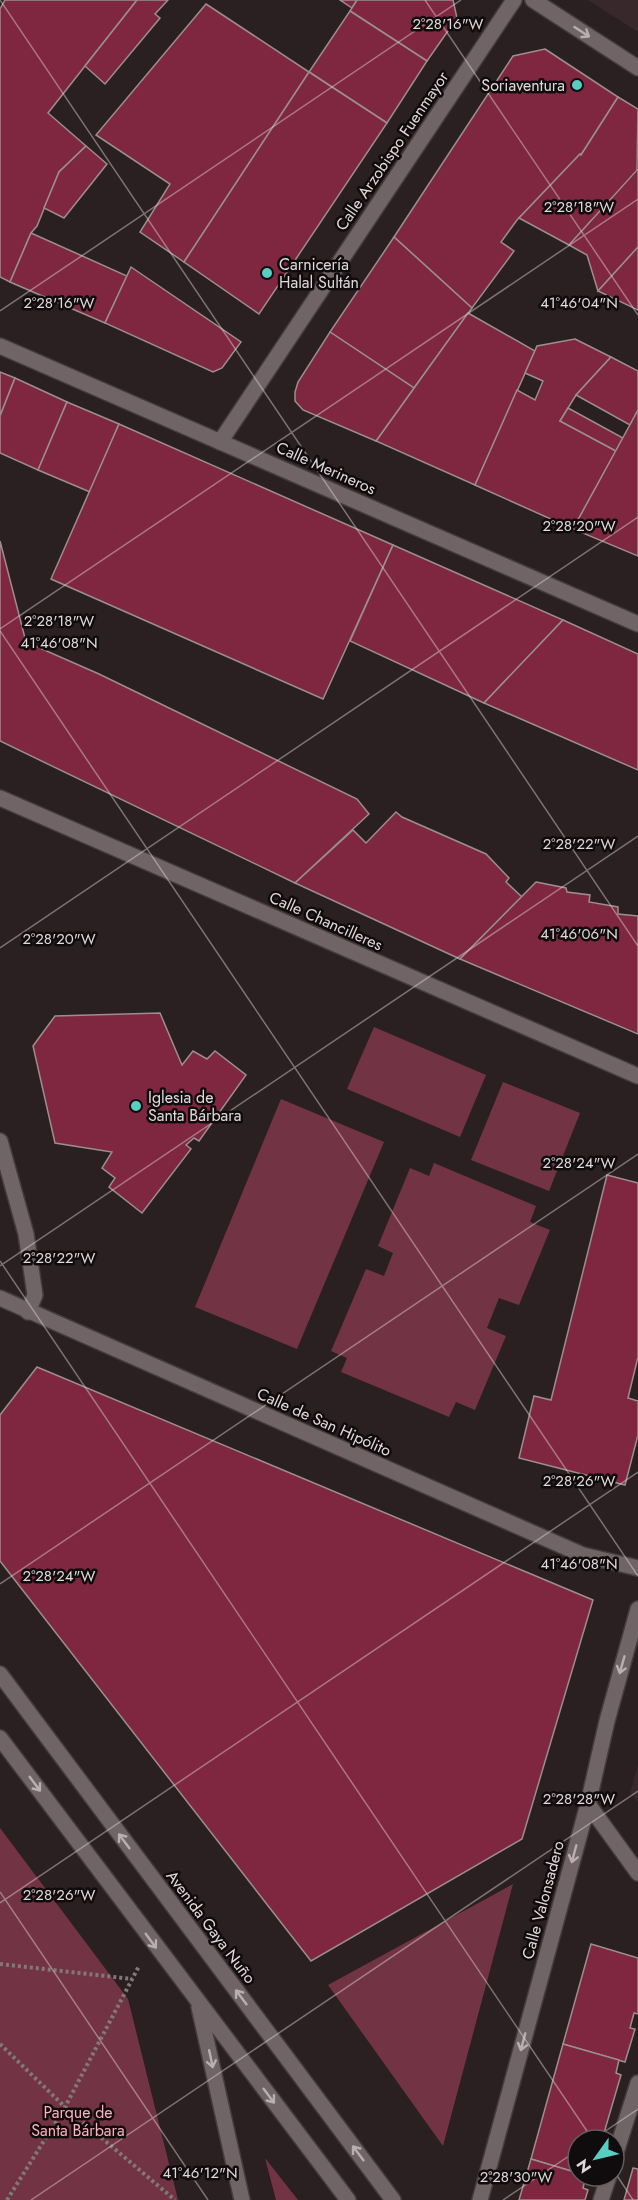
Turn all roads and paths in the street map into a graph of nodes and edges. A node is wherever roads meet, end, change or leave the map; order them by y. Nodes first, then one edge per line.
1 (514, 0) edge
2 (533, 0) edge
3 (638, 68) edge
4 (0, 346) edge
5 (220, 441) junction
6 (638, 624) edge
7 (0, 798) edge
8 (638, 1076) edge
9 (0, 1141) edge
10 (0, 1299) edge
11 (28, 1312) junction
12 (638, 1568) edge
13 (638, 1609) edge
14 (0, 1674) edge
15 (0, 1737) edge
16 (588, 1804) junction
17 (638, 1874) edge
18 (152, 1942) junction
19 (0, 1965) edge
20 (132, 1979) junction
21 (198, 2001) junction
22 (0, 2044) edge
23 (638, 2083) edge
24 (65, 2107) junction
25 (624, 2128) edge
26 (7, 2200) edge
27 (175, 2200) edge
28 (242, 2200) edge
29 (348, 2200) edge
30 (393, 2200) edge
31 (480, 2200) edge

1 - 5 street, Calle Arzobispo Fuenmayor
2 -> 3 street
4 - 5 street, Calle Merineros
5 - 6 street, Calle Merineros
7 - 8 street, Calle Chancilleres
9 - 11 street
10 - 11 street, Calle de San Hipólito
11 - 12 street, Calle de San Hipólito
13 -> 16 street, Calle Valonsadero
30 -> 14 street, Avenida Gaya Nuño
15 -> 18 street
16 - 17 street
16 -> 31 street, Calle Valonsadero
18 - 20 path
18 - 21 street
19 - 20 path
20 - 24 path
21 -> 28 street
21 -> 29 street
22 - 24 path
23 - 25 street
24 - 26 path
24 - 27 path

